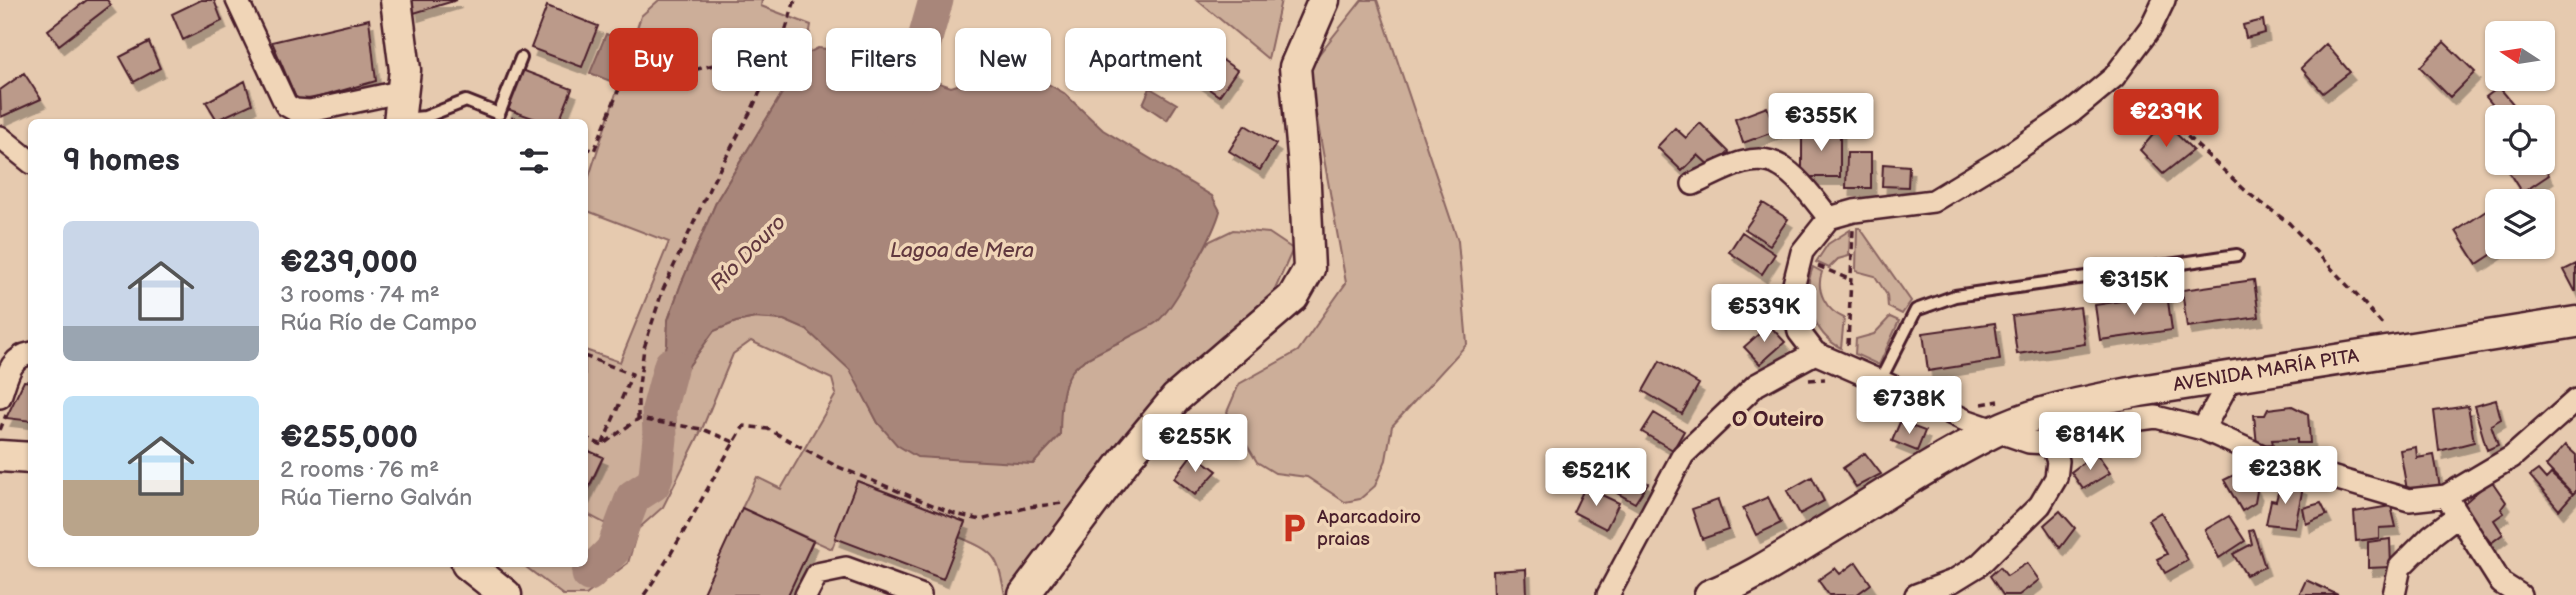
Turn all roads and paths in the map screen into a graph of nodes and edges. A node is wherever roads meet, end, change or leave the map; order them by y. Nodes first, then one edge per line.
1 (237, 0) edge
2 (396, 0) edge
3 (795, 0) edge
4 (1324, 0) edge
5 (2164, 0) edge
6 (786, 28) edge
7 (521, 58) dead end
8 (712, 65) edge
9 (760, 91) edge
10 (401, 111) edge
11 (2161, 112) dead end
12 (0, 137) edge
13 (588, 149) edge
14 (28, 160) edge
15 (1693, 184) dead end
16 (1854, 211) junction
17 (1829, 218) junction
18 (2237, 255) dead end
19 (1811, 263) dead end
20 (1851, 280) junction
21 (2576, 322) edge
22 (2401, 350) junction
23 (1848, 351) dead end
24 (28, 354) edge
25 (1815, 354) junction
26 (588, 358) edge
27 (632, 374) junction
28 (2232, 376) junction
29 (640, 377) junction
30 (1880, 381) junction
31 (0, 397) edge
32 (2576, 400) edge
33 (638, 419) junction
34 (2203, 429) junction
35 (1995, 431) junction
36 (588, 439) edge
37 (734, 442) junction
38 (2051, 442) junction
39 (602, 445) junction
40 (0, 456) edge
41 (28, 458) edge
42 (1104, 489) junction
43 (2452, 505) junction
44 (471, 567) edge
45 (506, 595) edge
46 (644, 595) edge
47 (806, 595) edge
48 (920, 595) edge
49 (1024, 595) edge
50 (1608, 595) edge
51 (1710, 595) edge
52 (1916, 595) edge
53 (2394, 595) edge
54 (2520, 595) edge

1 - 10 street
2 - 10 main road
3 - 6 path
4 - 42 main road
5 - 16 street
7 - 10 lane
8 - 13 path
9 - 29 path
11 - 22 path
12 - 14 street
15 - 17 street
16 - 17 street
16 - 20 path
17 - 25 street
18 - 30 lane
19 - 20 path
20 - 23 path
21 - 22 main road, AVENIDA MARÍA PITA
22 - 28 main road, AVENIDA MARÍA PITA
24 - 31 street
25 - 30 street
25 - 50 street
26 - 27 path
27 - 29 path
27 - 39 path
28 - 34 street
28 - 35 main road, AVENIDA MARÍA PITA
29 - 33 path
30 - 35 street
32 - 43 street
33 - 37 path
33 - 39 path
34 - 38 street
34 - 43 street
35 - 38 street
35 - 51 main road, AVENIDA MARÍA PITA
36 - 39 path
37 - 42 path
37 - 46 path
38 - 52 street
40 - 41 main road
42 - 49 main road
43 - 53 street
43 - 54 street
44 - 45 main road
47 - 48 street

